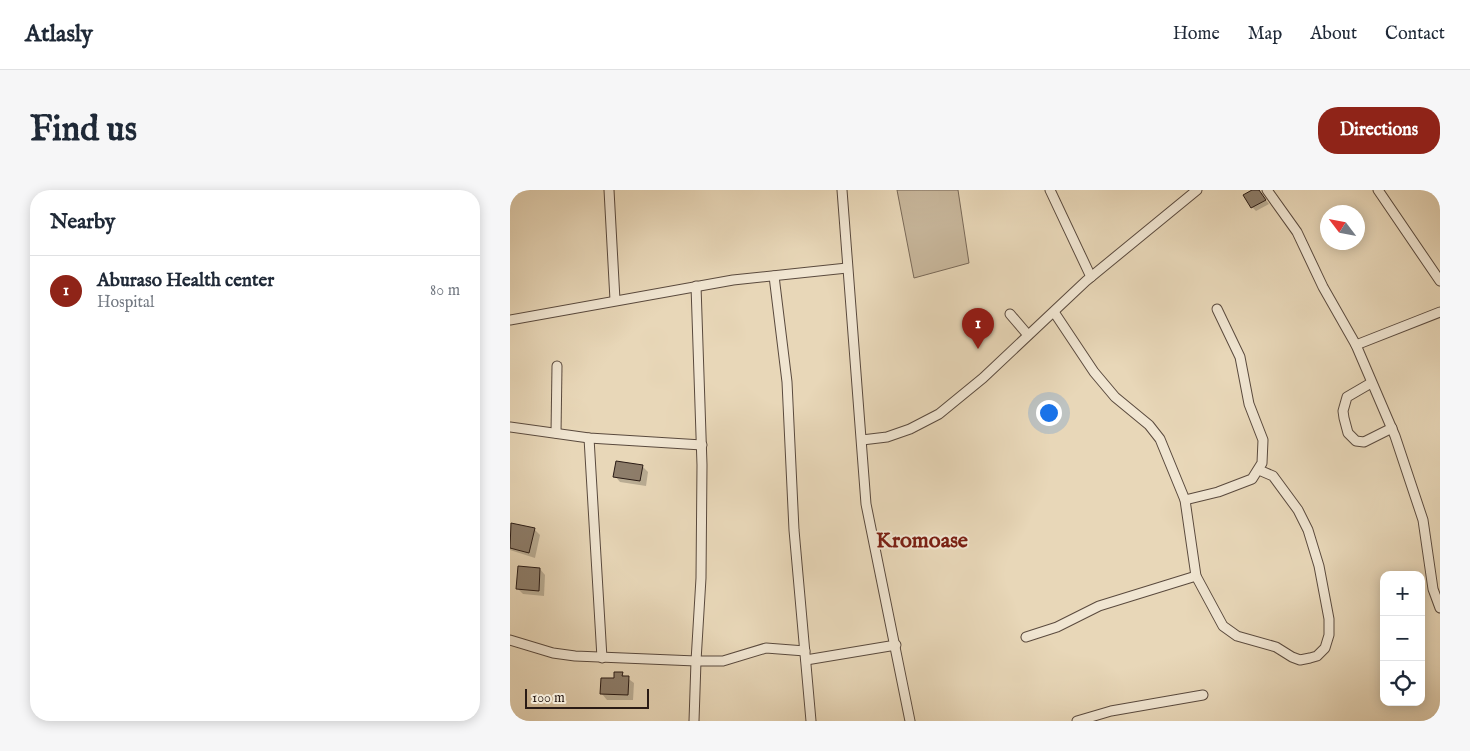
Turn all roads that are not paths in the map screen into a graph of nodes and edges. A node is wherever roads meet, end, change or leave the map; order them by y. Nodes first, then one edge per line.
1 (609, 190) edge
2 (842, 190) edge
3 (1050, 190) edge
4 (1197, 190) edge
5 (1266, 190) edge
6 (1378, 190) edge
7 (847, 268) junction
8 (774, 276) junction
9 (1091, 278) junction
10 (1440, 281) edge
11 (696, 286) junction
12 (615, 300) junction
13 (1217, 309) dead end
14 (1054, 312) junction
15 (1440, 312) edge
16 (1010, 314) dead end
17 (510, 320) edge
18 (1028, 335) junction
19 (1356, 345) junction
20 (557, 366) dead end
21 (1372, 383) junction
22 (510, 427) edge
23 (1392, 428) junction
24 (556, 434) junction
25 (588, 438) junction
26 (862, 440) junction
27 (702, 445) junction
28 (1260, 470) junction
29 (1185, 500) junction
30 (1196, 576) junction
31 (1440, 608) edge
32 (1026, 637) dead end
33 (510, 640) edge
34 (896, 645) junction
35 (806, 655) junction
36 (602, 658) junction
37 (696, 661) junction
38 (1203, 695) dead end
39 (694, 721) edge
40 (810, 721) edge
41 (910, 721) edge
42 (1077, 721) edge

1 - 12 street
2 - 7 street
3 - 9 street
4 - 9 street
5 - 19 street
6 - 10 street
7 - 8 street
7 - 26 street
8 - 11 street
8 - 35 street
9 - 14 street
11 - 12 street
11 - 27 street
12 - 17 street
13 - 28 street
14 - 18 street
14 - 29 street
15 - 19 street
16 - 18 street
18 - 26 street
19 - 21 street
20 - 24 street
21 - 23 street
21 - 23 street
22 - 24 street
23 - 31 street
24 - 25 street
25 - 27 street
25 - 36 street
26 - 34 street
27 - 37 street
28 - 29 street
28 - 30 street
29 - 30 street
30 - 32 street
33 - 36 street
34 - 35 street
34 - 41 street
35 - 37 street
35 - 40 street
36 - 37 street
37 - 39 street
38 - 42 street

